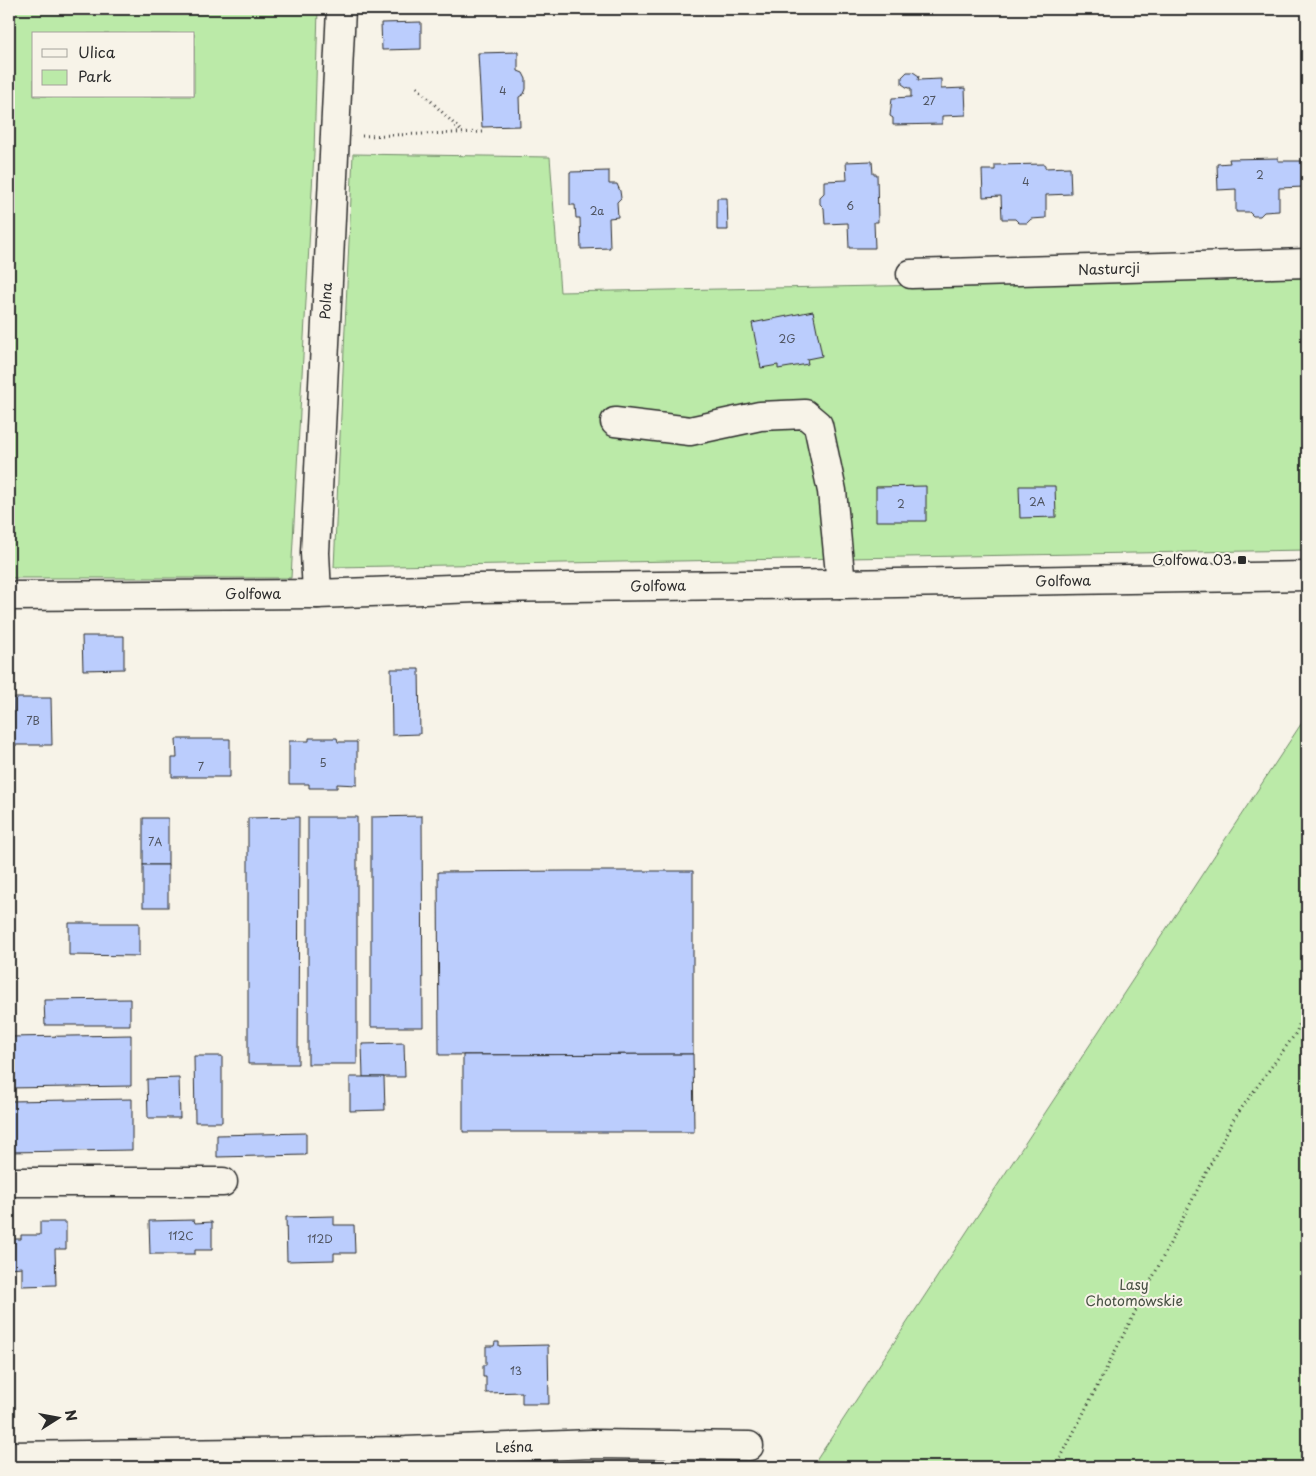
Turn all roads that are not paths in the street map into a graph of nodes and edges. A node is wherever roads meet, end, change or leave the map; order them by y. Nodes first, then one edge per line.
1 (341, 9) edge
2 (1307, 263) edge
3 (911, 274) dead end
4 (615, 422) dead end
5 (1307, 576) edge
6 (841, 584) junction
7 (318, 594) junction
8 (9, 596) edge
9 (9, 1182) edge
10 (223, 1182) dead end
11 (749, 1446) dead end
12 (9, 1456) edge

1 - 7 street, Polna
2 - 3 street, Nasturcji
4 - 6 street
5 - 6 street, Golfowa
6 - 7 street, Golfowa
7 - 8 street, Golfowa
9 - 10 street
11 - 12 street, Leśna

